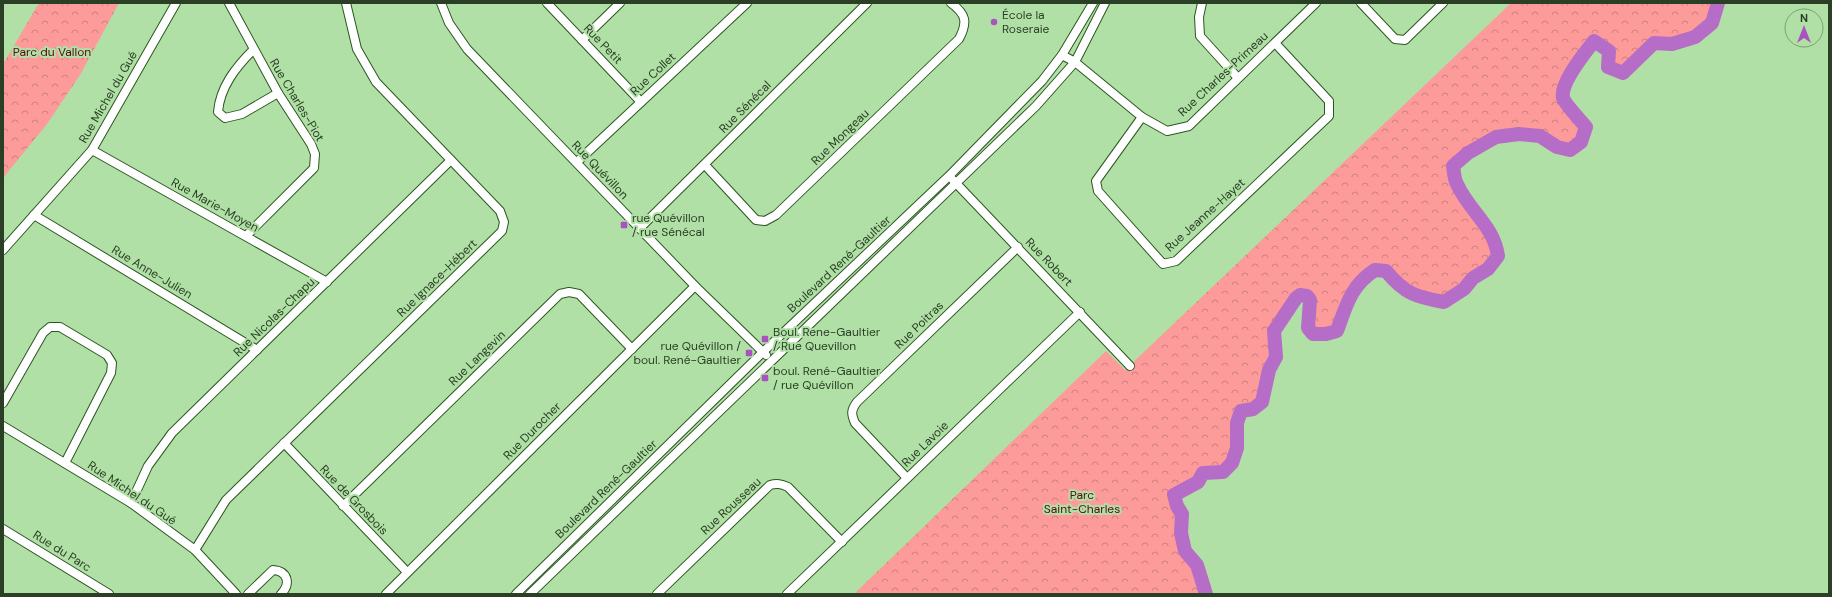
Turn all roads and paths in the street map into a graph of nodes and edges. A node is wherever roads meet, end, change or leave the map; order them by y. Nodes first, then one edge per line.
1 (176, 3) edge
2 (229, 3) edge
3 (346, 3) edge
4 (441, 3) edge
5 (547, 3) edge
6 (620, 3) edge
7 (747, 3) edge
8 (867, 3) edge
9 (951, 3) edge
10 (1093, 3) edge
11 (1105, 3) edge
12 (1202, 3) edge
13 (1316, 3) edge
14 (1361, 3) edge
15 (1443, 3) edge
16 (582, 40) junction
17 (1275, 43) junction
18 (254, 50) junction
19 (1062, 55) junction
20 (1074, 62) junction
21 (1238, 78) junction
22 (278, 93) junction
23 (641, 102) junction
24 (1142, 117) junction
25 (92, 150) junction
26 (451, 160) junction
27 (577, 162) junction
28 (705, 164) junction
29 (949, 176) junction
30 (956, 183) junction
31 (34, 214) junction
32 (640, 228) junction
33 (246, 236) junction
34 (1018, 247) junction
35 (3, 250) edge
36 (327, 282) junction
37 (695, 286) junction
38 (1080, 312) junction
39 (632, 349) junction
40 (257, 350) junction
41 (763, 352) junction
42 (771, 361) junction
43 (1130, 366) dead end
44 (3, 402) edge
45 (3, 426) edge
46 (284, 444) junction
47 (65, 463) junction
48 (907, 478) junction
49 (131, 503) junction
50 (342, 506) junction
51 (3, 529) edge
52 (842, 542) junction
53 (195, 550) junction
54 (407, 572) junction
55 (109, 594) edge
56 (236, 594) edge
57 (248, 594) edge
58 (281, 594) edge
59 (386, 594) edge
60 (516, 594) edge
61 (530, 594) edge
62 (657, 594) edge
63 (787, 594) edge

1 - 25 street, Rue Michel du Gué
2 - 18 street, Rue Charles-Piot
3 - 26 street, Rue Ignace-Hébert
4 - 27 street, Rue Quévillon
5 - 16 street, Rue Petit
6 - 16 street
7 - 23 street, Rue Collet
8 - 28 street, Rue Sénécal
9 - 28 street, Rue Mongeau
10 - 19 street, Boulevard René-Gaultier
11 - 20 street, Boulevard René-Gaultier
12 - 21 street
13 - 17 street, Rue Charles-Primeau
14 - 15 street
16 - 23 street, Rue Petit
17 - 21 street, Rue Charles-Primeau
17 - 24 street, Rue Jeanne-Hayet
18 - 22 street, Rue Charles-Piot
18 - 22 street
19 - 20 street, Rue Charles-Primeau
19 - 29 street, Boulevard René-Gaultier
20 - 24 street, Rue Charles-Primeau
20 - 30 street, Boulevard René-Gaultier
21 - 24 street, Rue Charles-Primeau
22 - 33 street, Rue Charles-Piot
23 - 27 street, Rue Collet
25 - 31 street, Rue Michel du Gué
25 - 33 street, Rue Marie-Moyen
26 - 36 street, Rue Nicolas-Chapu
26 - 46 street, Rue Ignace-Hébert
27 - 32 street, Rue Quévillon
28 - 32 street, Rue Sénécal
29 - 30 street, Rue Robert
29 - 41 street, Boulevard René-Gaultier
30 - 34 street, Rue Robert
30 - 42 street, Boulevard René-Gaultier
31 - 35 street, Rue Michel du Gué
31 - 40 street, Rue Anne-Julien
32 - 37 street, Rue Quévillon
33 - 36 street, Rue Marie-Moyen
34 - 38 street, Rue Robert
34 - 48 street, Rue Poitras
36 - 40 street, Rue Nicolas-Chapu
37 - 39 street, Rue Durocher
37 - 41 street, Rue Quévillon
38 - 43 street, Rue Robert
38 - 48 street, Rue Lavoie
39 - 50 street, Rue Langevin
39 - 54 street, Rue Durocher
40 - 49 street, Rue Nicolas-Chapu
41 - 42 street, Rue Quévillon
41 - 60 street, Boulevard René-Gaultier
42 - 61 street, Boulevard René-Gaultier
44 - 47 street
45 - 47 street, Rue Michel du Gué
46 - 50 street, Rue de Grosbois
46 - 53 street, Rue Ignace-Hébert
47 - 49 street, Rue Michel du Gué
48 - 52 street, Rue Lavoie
49 - 53 street, Rue Michel du Gué
50 - 54 street, Rue de Grosbois
51 - 55 street, Rue du Parc
52 - 62 street, Rue Rousseau
52 - 63 street, Rue Lavoie
53 - 56 street, Rue Michel du Gué
54 - 59 street, Rue Durocher
57 - 58 street

